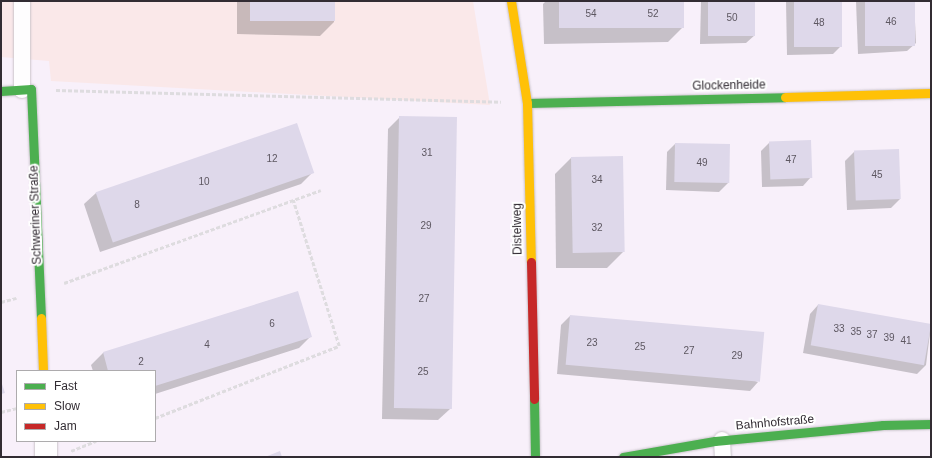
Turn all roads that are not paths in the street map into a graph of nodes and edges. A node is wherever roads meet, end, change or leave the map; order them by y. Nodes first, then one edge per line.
1 (22, 1) edge
2 (512, 1) edge
3 (27, 89) junction
4 (1, 91) edge
5 (931, 93) edge
6 (527, 103) junction
7 (42, 370) edge
8 (931, 424) edge
9 (722, 440) junction
10 (46, 442) edge
11 (46, 457) edge
12 (535, 457) edge
13 (623, 457) edge
14 (723, 457) edge

1 - 3 lane
2 - 6 street, Distelweg
3 - 4 street
3 - 7 street, Schweriner Straße
5 - 6 street, Glockenheide
6 - 12 street, Distelweg
8 - 9 street, Bahnhofstraße
9 - 13 street, Bahnhofstraße
9 - 14 lane
10 - 11 street

